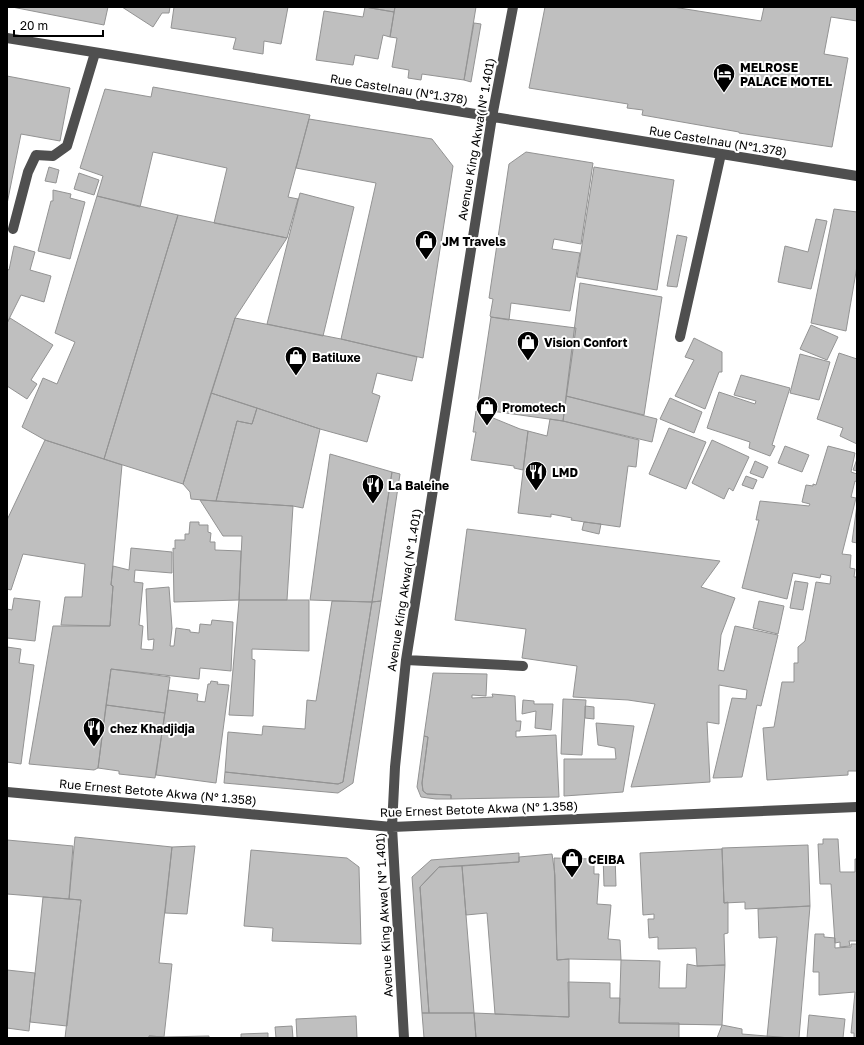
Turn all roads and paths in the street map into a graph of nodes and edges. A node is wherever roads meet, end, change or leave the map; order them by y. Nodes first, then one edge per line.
1 (513, 7) edge
2 (7, 38) edge
3 (95, 53) junction
4 (492, 117) junction
5 (721, 154) junction
6 (857, 176) edge
7 (13, 229) dead end
8 (680, 337) dead end
9 (406, 660) junction
10 (523, 666) dead end
11 (7, 792) edge
12 (857, 807) edge
13 (392, 826) junction
14 (404, 1038) edge

1 - 4 street, Avenue King Akwa( N° 1.401)
2 - 3 street, Rue Castelnau (N°1.378)
3 - 4 street, Rue Castelnau (N°1.378)
3 - 7 street
4 - 5 street, Rue Castelnau (N°1.378)
4 - 9 street, Avenue King Akwa( N° 1.401)
5 - 6 street, Rue Castelnau (N°1.378)
5 - 8 street
9 - 10 street
9 - 13 street, Avenue King Akwa( N° 1.401)
11 - 13 street, Rue Ernest Betote Akwa (N° 1.358)
12 - 13 street, Rue Ernest Betote Akwa (N° 1.358)
13 - 14 street, Avenue King Akwa( N° 1.401)

